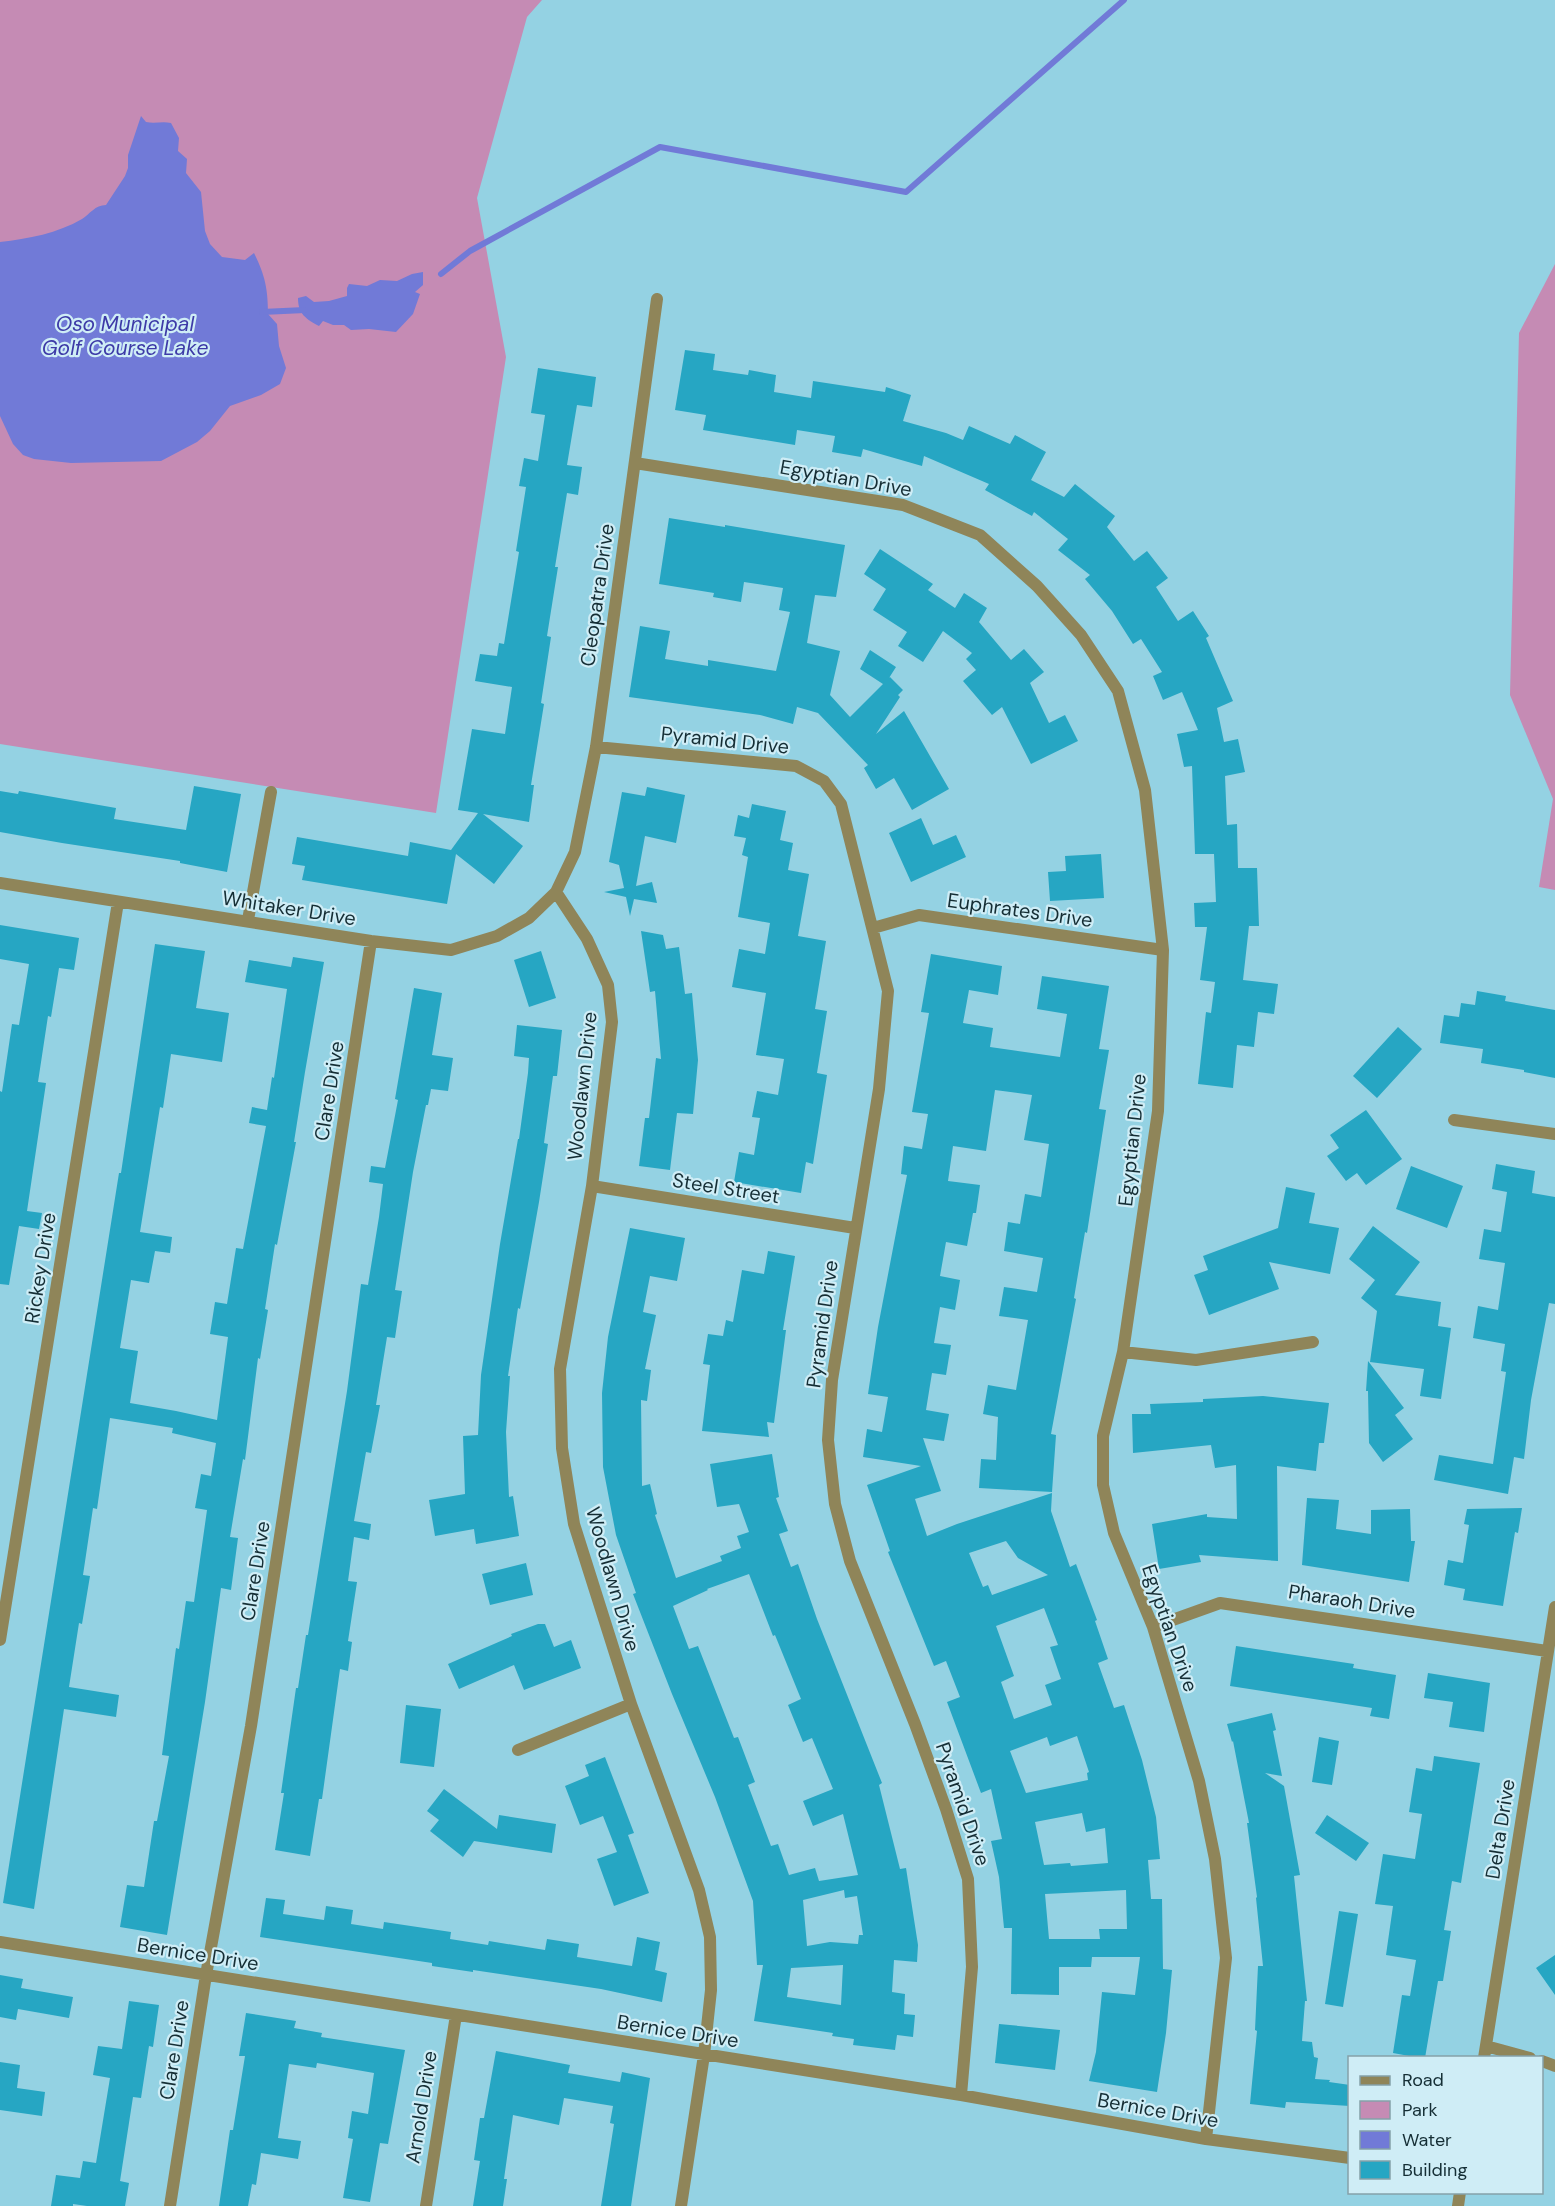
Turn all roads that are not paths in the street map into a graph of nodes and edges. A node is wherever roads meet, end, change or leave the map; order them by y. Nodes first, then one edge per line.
1 (657, 299) dead end
2 (635, 463) junction
3 (596, 747) junction
4 (271, 792) dead end
5 (0, 883) edge
6 (556, 892) junction
7 (118, 902) junction
8 (248, 920) junction
9 (873, 928) junction
10 (371, 941) junction
11 (1163, 950) junction
12 (1454, 1120) dead end
13 (1555, 1134) edge
14 (591, 1186) junction
15 (855, 1228) junction
16 (1313, 1342) dead end
17 (1123, 1352) junction
18 (1555, 1607) edge
19 (1153, 1627) junction
20 (0, 1640) edge
21 (1547, 1651) junction
22 (631, 1704) junction
23 (518, 1750) dead end
24 (0, 1942) edge
25 (206, 1975) junction
26 (456, 2015) junction
27 (1485, 2052) edge
28 (704, 2055) junction
29 (1515, 2056) edge
30 (961, 2095) junction
31 (1206, 2139) junction
32 (1348, 2158) edge
33 (170, 2206) edge
34 (426, 2206) edge
35 (681, 2206) edge

1 - 2 street, Cleopatra Drive
2 - 3 street, Cleopatra Drive
2 - 11 street, Egyptian Drive
3 - 6 street, Cleopatra Drive
3 - 9 street, Pyramid Drive
4 - 8 street
5 - 7 street, Whitaker Drive
6 - 10 street, Whitaker Drive
6 - 14 street, Woodlawn Drive
7 - 8 street, Whitaker Drive
7 - 20 street, Rickey Drive
8 - 10 street, Whitaker Drive
9 - 11 street, Euphrates Drive
9 - 15 street, Pyramid Drive
10 - 25 street, Clare Drive
11 - 17 street, Egyptian Drive
12 - 13 street
14 - 15 street, Steel Street
14 - 22 street, Woodlawn Drive
15 - 30 street, Pyramid Drive
16 - 17 street
17 - 19 street, Egyptian Drive
18 - 21 street, Delta Drive
19 - 21 street, Pharaoh Drive
19 - 31 street, Egyptian Drive
21 - 27 street, Delta Drive
22 - 23 street
22 - 28 street, Woodlawn Drive
24 - 25 street, Bernice Drive
25 - 26 street, Bernice Drive
25 - 33 street, Clare Drive
26 - 28 street, Bernice Drive
26 - 34 street, Arnold Drive
27 - 29 street
28 - 30 street, Bernice Drive
28 - 35 street, Woodlawn Drive
30 - 31 street, Bernice Drive
31 - 32 street, Bernice Drive

